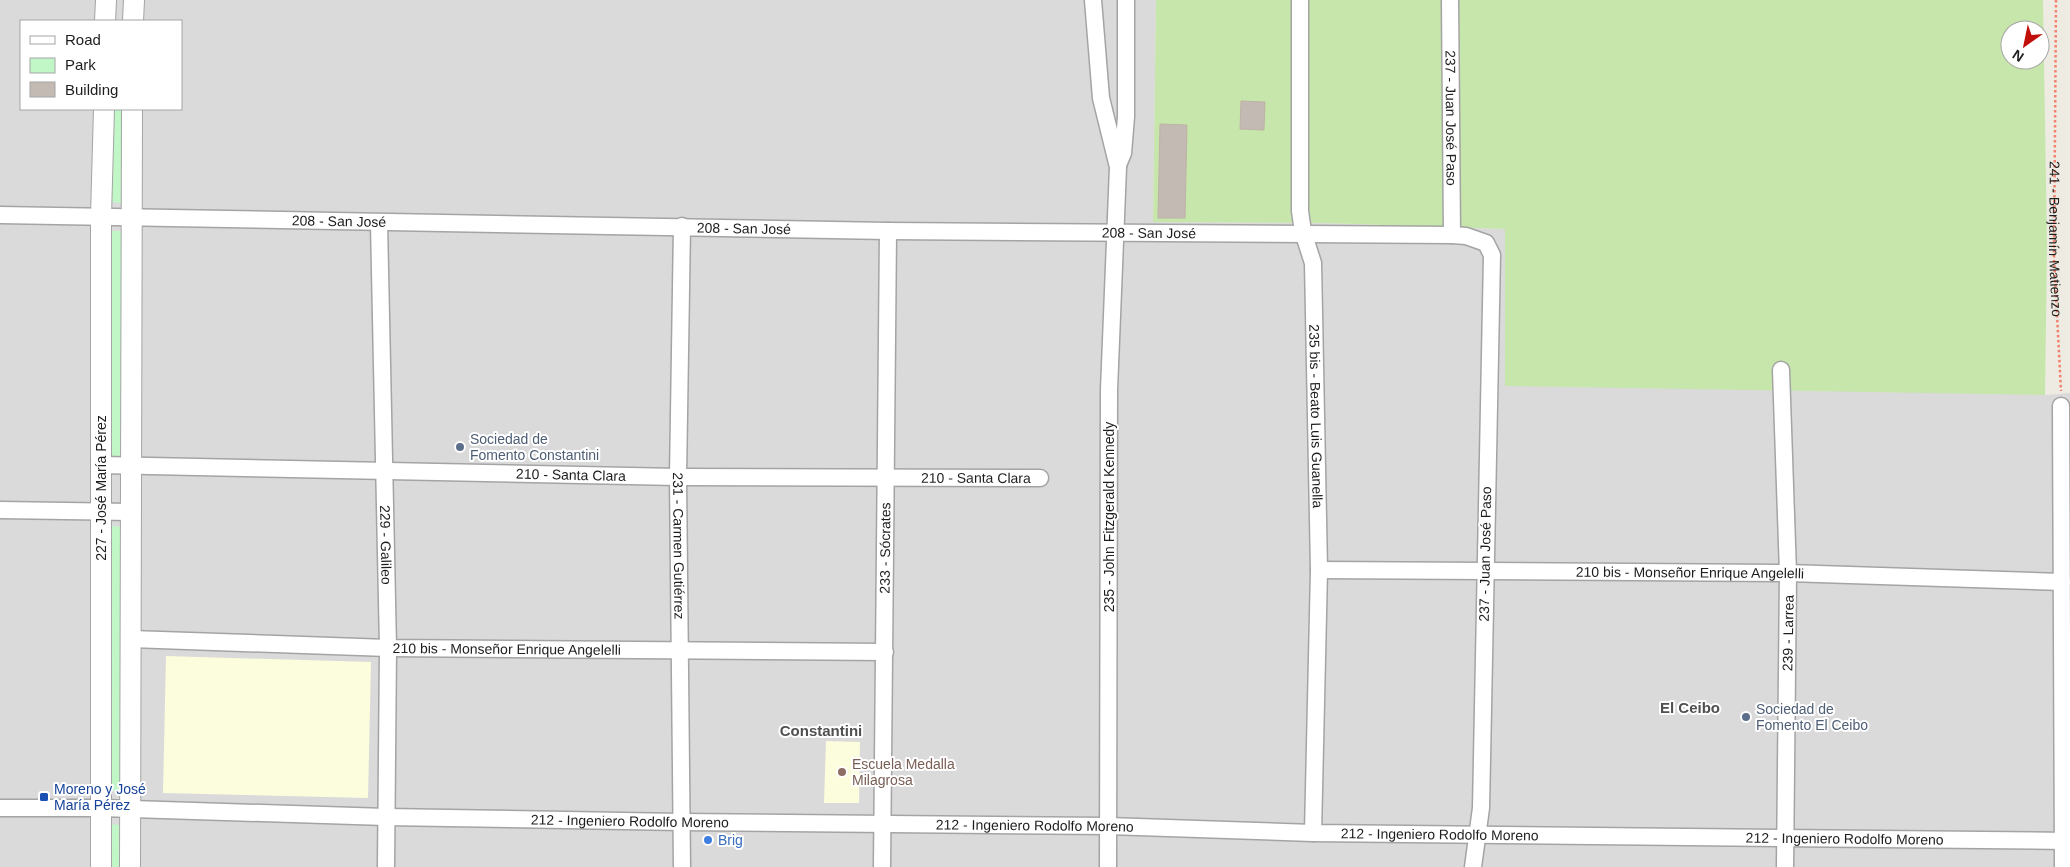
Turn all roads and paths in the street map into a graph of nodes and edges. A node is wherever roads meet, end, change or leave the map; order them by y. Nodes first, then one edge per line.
1 (106, 0) edge
2 (134, 0) edge
3 (1093, 0) edge
4 (1126, 0) edge
5 (1300, 0) edge
6 (1450, 0) edge
7 (2056, 0) edge
8 (106, 20) edge
9 (133, 20) edge
10 (104, 110) edge
11 (132, 110) edge
12 (1118, 167) junction
13 (0, 215) edge
14 (101, 216) junction
15 (130, 218) junction
16 (379, 223) junction
17 (682, 226) junction
18 (888, 230) junction
19 (1114, 230) junction
20 (1303, 232) junction
21 (1452, 235) junction
22 (1486, 243) joint
23 (1781, 370) dead end
24 (2061, 406) joint
25 (102, 465) junction
26 (131, 465) junction
27 (386, 472) junction
28 (678, 477) junction
29 (887, 478) junction
30 (1040, 478) dead end
31 (0, 510) edge
32 (101, 512) junction
33 (131, 512) junction
34 (1319, 570) junction
35 (1484, 572) junction
36 (1788, 573) junction
37 (2062, 582) junction
38 (131, 638) junction
39 (388, 648) junction
40 (679, 651) junction
41 (885, 652) junction
42 (0, 808) edge
43 (101, 808) junction
44 (130, 809) junction
45 (386, 817) junction
46 (681, 822) junction
47 (883, 824) junction
48 (1108, 826) junction
49 (1314, 833) junction
50 (1476, 836) junction
51 (1786, 836) junction
52 (2067, 841) edge
53 (101, 867) edge
54 (130, 867) edge
55 (386, 867) edge
56 (682, 867) edge
57 (882, 867) edge
58 (1108, 867) edge
59 (1473, 867) edge
60 (1785, 867) edge
61 (2063, 867) edge

1 - 8 street
2 - 9 street
3 - 12 street, 235 - John Fitzgerald Kennedy
4 - 12 street, 235 - John Fitzgerald Kennedy
5 - 20 street, 235 bis - Beato Luis Guanella
6 - 21 street, 237 - Juan José Paso
7 - 24 path, 241 - Benjamín Matienzo
10 - 14 street, 227 - José María Pérez
11 - 15 street
12 - 19 street, 235 - John Fitzgerald Kennedy
13 - 14 street, 208 - San José
14 - 15 street, 208 - San José
14 - 25 street, 227 - José María Pérez
15 - 16 street, 208 - San José
15 - 26 street
16 - 17 street, 208 - San José
16 - 27 street, 229 - Galileo
17 - 18 street, 208 - San José
17 - 28 street, 231 - Carmen Gutiérrez
18 - 19 street, 208 - San José
18 - 29 street, 233 - Sócrates
19 - 20 street, 208 - San José
19 - 48 street, 235 - John Fitzgerald Kennedy
20 - 21 street, 208 - San José
20 - 34 street, 235 bis - Beato Luis Guanella
21 - 22 street, 208 - San José
22 - 35 street, 237 - Juan José Paso
23 - 36 street, 239 - Larrea
24 - 37 street
25 - 26 street, 210 - Santa Clara
25 - 32 street, 227 - José María Pérez
26 - 27 street, 210 - Santa Clara
26 - 33 street
27 - 28 street, 210 - Santa Clara
27 - 39 street, 229 - Galileo
28 - 29 street, 210 - Santa Clara
28 - 40 street, 231 - Carmen Gutiérrez
29 - 30 street, 210 - Santa Clara
29 - 41 street, 233 - Sócrates
31 - 32 street
32 - 33 street
32 - 43 street, 227 - José María Pérez
33 - 38 street
34 - 35 street, 210 bis - Monseñor Enrique Angelelli
34 - 49 street, 235 bis - Beato Luis Guanella
35 - 36 street, 210 bis - Monseñor Enrique Angelelli
35 - 50 street, 237 - Juan José Paso
36 - 37 street, 210 bis - Monseñor Enrique Angelelli
36 - 51 street, 239 - Larrea
37 - 52 street
38 - 39 street, 210 bis - Monseñor Enrique Angelelli
38 - 44 street
39 - 40 street, 210 bis - Monseñor Enrique Angelelli
39 - 45 street, 229 - Galileo
40 - 41 street, 210 bis - Monseñor Enrique Angelelli
40 - 46 street, 231 - Carmen Gutiérrez
41 - 47 street, 233 - Sócrates
42 - 43 street, 212 - Ingeniero Rodolfo Moreno
43 - 44 street, 212 - Ingeniero Rodolfo Moreno
43 - 53 street, 227 - José María Pérez
44 - 45 street, 212 - Ingeniero Rodolfo Moreno
44 - 54 street
45 - 46 street, 212 - Ingeniero Rodolfo Moreno
45 - 55 street, 229 - Galileo
46 - 47 street, 212 - Ingeniero Rodolfo Moreno
46 - 56 street, 231 - Carmen Gutiérrez
47 - 48 street, 212 - Ingeniero Rodolfo Moreno
47 - 57 street, 233 - Sócrates
48 - 49 street, 212 - Ingeniero Rodolfo Moreno
48 - 58 street, 235 - John Fitzgerald Kennedy
49 - 50 street, 212 - Ingeniero Rodolfo Moreno
50 - 51 street, 212 - Ingeniero Rodolfo Moreno
50 - 59 street, 237 - Juan José Paso
51 - 52 street, 212 - Ingeniero Rodolfo Moreno
51 - 60 street, 239 - Larrea
52 - 61 street

